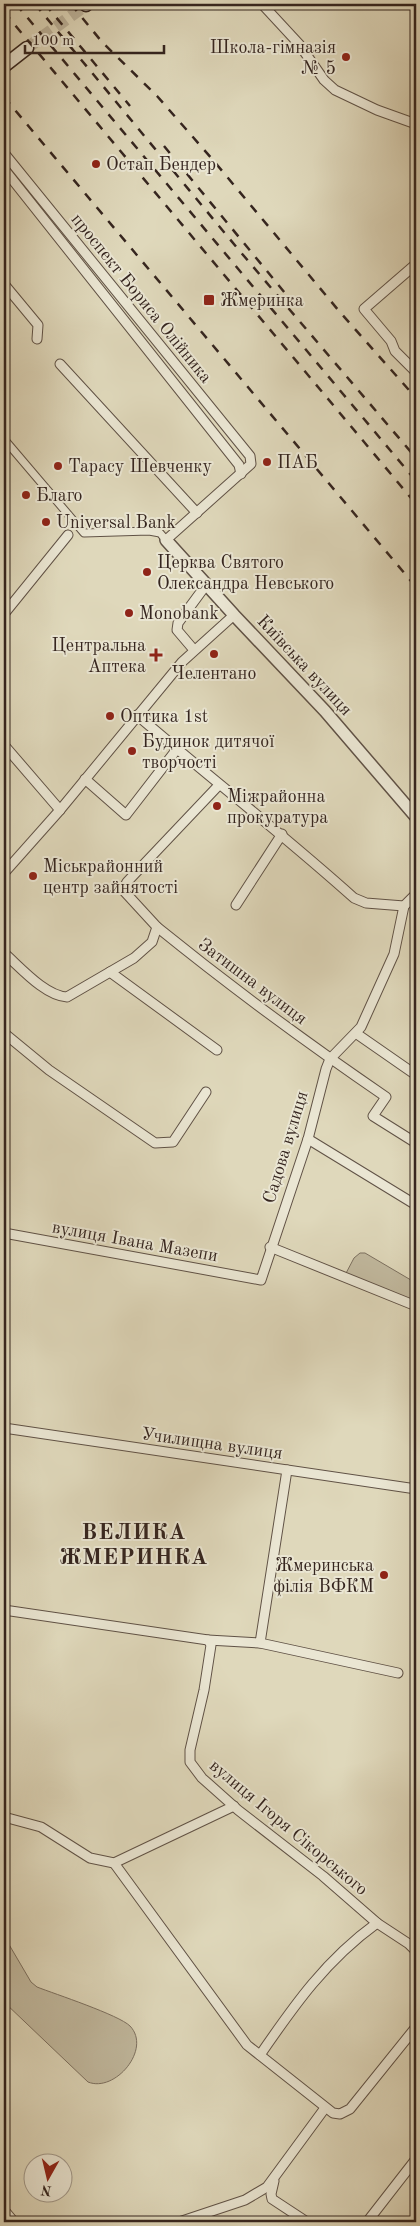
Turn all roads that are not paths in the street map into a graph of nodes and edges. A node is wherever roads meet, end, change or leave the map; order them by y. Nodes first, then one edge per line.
1 (262, 4) edge
2 (27, 48) tunnel mouth
3 (4, 66) edge
4 (416, 124) edge
5 (4, 153) edge
6 (4, 169) edge
7 (416, 264) edge
8 (4, 284) edge
9 (37, 339) dead end
10 (60, 364) dead end
11 (416, 372) edge
12 (4, 439) edge
13 (241, 474) junction
14 (197, 513) junction
15 (68, 535) dead end
16 (166, 540) junction
17 (206, 585) junction
18 (4, 614) edge
19 (234, 615) junction
20 (194, 650) junction
21 (137, 715) junction
22 (4, 745) edge
23 (176, 749) junction
24 (85, 779) junction
25 (218, 785) junction
26 (60, 810) junction
27 (416, 817) edge
28 (282, 834) junction
29 (4, 873) edge
30 (416, 894) edge
31 (236, 905) dead end
32 (404, 906) junction
33 (157, 927) junction
34 (4, 953) edge
35 (110, 972) junction
36 (4, 1033) edge
37 (356, 1034) junction
38 (216, 1050) dead end
39 (330, 1059) junction
40 (416, 1075) edge
41 (206, 1092) dead end
42 (308, 1139) junction
43 (416, 1143) edge
44 (416, 1205) edge
45 (4, 1233) edge
46 (270, 1248) junction
47 (261, 1280) joint
48 (416, 1306) edge
49 (4, 1428) edge
50 (287, 1470) junction
51 (416, 1488) edge
52 (4, 1610) edge
53 (208, 1640) junction
54 (260, 1643) junction
55 (398, 1674) dead end
56 (234, 1806) junction
57 (4, 1817) edge
58 (114, 1863) junction
59 (377, 1923) junction
60 (416, 1951) edge
61 (416, 2027) edge
62 (260, 2055) junction
63 (325, 2108) junction
64 (416, 2159) edge
65 (275, 2178) junction
66 (4, 2210) edge
67 (14, 2222) edge
68 (179, 2222) edge
69 (307, 2222) edge
70 (367, 2222) edge

1 - 4 street
2 - 3 main road
5 - 13 street, проспект Бориса Олійника
6 - 13 street, проспект Бориса Олійника
7 - 11 street
8 - 9 street
10 - 14 street
12 - 16 street
13 - 14 street
14 - 16 street
15 - 18 street
16 - 17 street, Київська вулиця
17 - 19 street, Київська вулиця
17 - 20 street
19 - 20 street
19 - 27 street, Київська вулиця
20 - 21 street
21 - 23 street
21 - 24 street
22 - 26 street
23 - 24 street
23 - 25 street
24 - 26 street
25 - 28 street
25 - 33 street, Затишна вулиця
26 - 29 street
28 - 31 street
28 - 32 street
30 - 32 street
32 - 37 street, Садова вулиця
33 - 35 street
33 - 39 street, Затишна вулиця
34 - 35 street
35 - 38 street
36 - 41 street
37 - 39 street, Садова вулиця
37 - 40 street
39 - 42 street, Садова вулиця
39 - 43 street, Затишна вулиця
42 - 44 street
42 - 46 street, Садова вулиця
45 - 47 street, вулиця Івана Мазепи
46 - 47 street, Садова вулиця
46 - 48 street
49 - 50 street, Училищна вулиця
50 - 51 street, Училищна вулиця
50 - 54 street
52 - 53 street
53 - 54 street
53 - 56 street, вулиця Ігоря Сікорського
54 - 55 street
56 - 58 street
56 - 59 street, вулиця Ігоря Сікорського
57 - 58 street
58 - 62 street
59 - 60 street, вулиця Ігоря Сікорського
59 - 62 street
61 - 63 street
62 - 63 street
63 - 65 street
64 - 70 street
65 - 68 street
65 - 69 street
66 - 67 street

